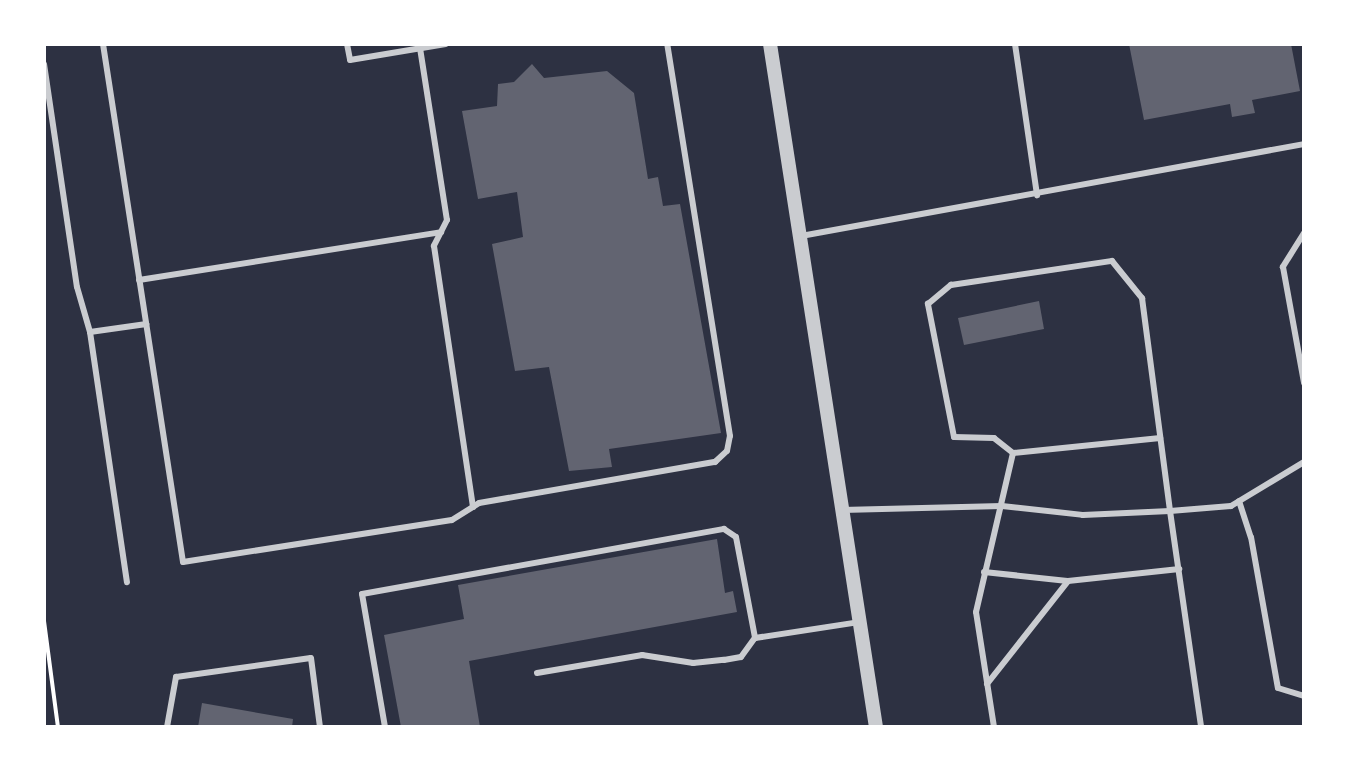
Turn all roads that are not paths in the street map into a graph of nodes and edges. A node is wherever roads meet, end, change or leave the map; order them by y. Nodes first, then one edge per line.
1 (103, 44) edge
2 (347, 44) edge
3 (446, 44) edge
4 (667, 44) edge
5 (770, 44) edge
6 (1015, 44) edge
7 (434, 45) edge
8 (420, 48) junction
9 (44, 64) edge
10 (1304, 144) edge
11 (1037, 195) junction
12 (441, 232) junction
13 (1304, 233) edge
14 (798, 237) junction
15 (139, 280) junction
16 (146, 324) junction
17 (90, 332) junction
18 (1304, 383) edge
19 (1160, 438) junction
20 (1013, 453) junction
21 (1304, 462) edge
22 (1239, 501) junction
23 (1002, 506) junction
24 (473, 507) junction
25 (842, 510) junction
26 (1170, 511) junction
27 (1179, 569) junction
28 (984, 572) junction
29 (1068, 581) junction
30 (127, 582) dead end
31 (859, 622) junction
32 (755, 638) junction
33 (537, 673) dead end
34 (987, 684) junction
35 (1304, 696) edge
36 (167, 727) edge
37 (320, 727) edge
38 (385, 727) edge
39 (876, 727) edge
40 (994, 727) edge
41 (1201, 727) edge

1 - 15 lane
2 - 8 lane
3 - 7 lane
4 - 24 lane
5 - 14 street
6 - 11 lane
7 - 8 lane
8 - 12 lane
9 - 17 lane
10 - 11 lane
11 - 14 lane
12 - 15 lane
12 - 24 lane
13 - 18 lane
14 - 25 street
15 - 16 lane
16 - 17 lane
16 - 24 lane
17 - 30 lane
19 - 20 lane
19 - 20 lane
19 - 26 lane
20 - 23 lane
21 - 22 lane
22 - 26 lane
22 - 35 lane
23 - 25 lane
23 - 26 lane
23 - 28 lane
25 - 31 street
26 - 27 lane
27 - 29 lane
27 - 41 lane
28 - 29 lane
28 - 34 lane
29 - 34 lane
31 - 32 lane
31 - 39 street
32 - 33 lane
32 - 38 lane
34 - 40 lane
36 - 37 lane

